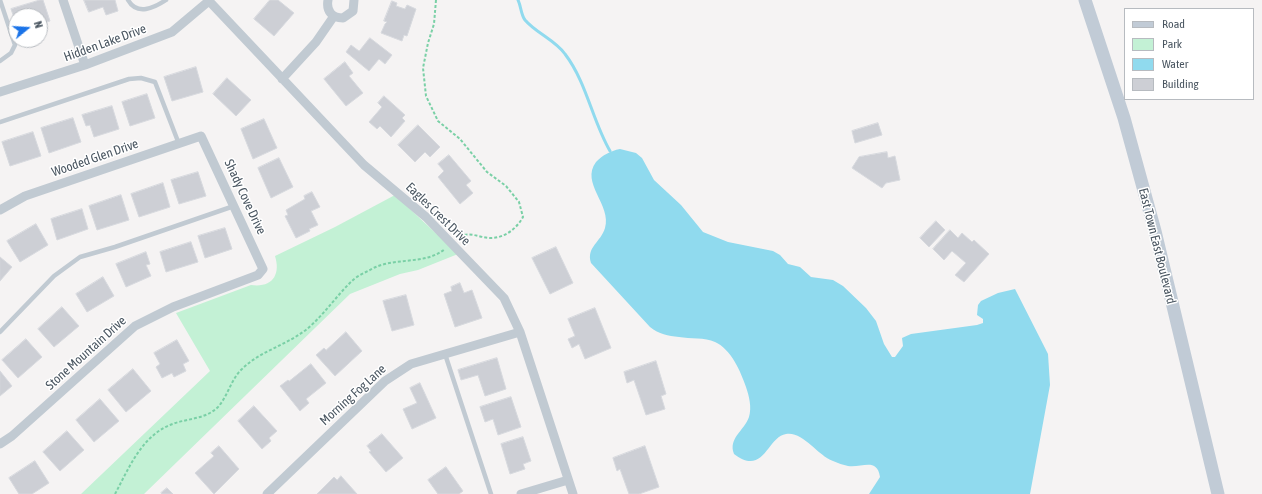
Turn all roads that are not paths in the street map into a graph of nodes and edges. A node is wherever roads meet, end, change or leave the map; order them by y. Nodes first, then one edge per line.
1 (0, 0) edge
2 (64, 0) edge
3 (128, 0) edge
4 (166, 0) edge
5 (328, 0) edge
6 (354, 0) edge
7 (1086, 0) edge
8 (210, 1) edge
9 (334, 16) junction
10 (0, 62) edge
11 (85, 65) junction
12 (282, 79) junction
13 (0, 92) edge
14 (0, 122) edge
15 (201, 136) joint
16 (178, 144) junction
17 (234, 205) junction
18 (0, 210) edge
19 (263, 269) joint
20 (0, 332) edge
21 (520, 332) junction
22 (445, 354) junction
23 (0, 444) edge
24 (568, 480) junction
25 (267, 494) edge
26 (491, 494) edge
27 (521, 494) edge
28 (573, 494) edge
29 (1218, 494) edge

1 - 10 lane
2 - 11 street
3 - 4 lane
5 - 9 street
6 - 9 street
7 - 29 street, East Town East Boulevard
8 - 11 street, Hidden Lake Drive
8 - 12 street, Eagles Crest Drive
9 - 12 street
11 - 13 street, Hidden Lake Drive
12 - 21 street, Eagles Crest Drive
14 - 16 lane
15 - 16 street, Wooded Glen Drive
15 - 17 street, Shady Cove Drive
16 - 18 street, Wooded Glen Drive
17 - 19 street, Shady Cove Drive
17 - 20 lane
19 - 23 street, Stone Mountain Drive
21 - 22 street, Morning Fog Lane
21 - 24 street, Eagles Crest Drive
22 - 25 street, Morning Fog Lane
22 - 26 lane
24 - 27 street
24 - 28 street, Eagles Crest Drive

